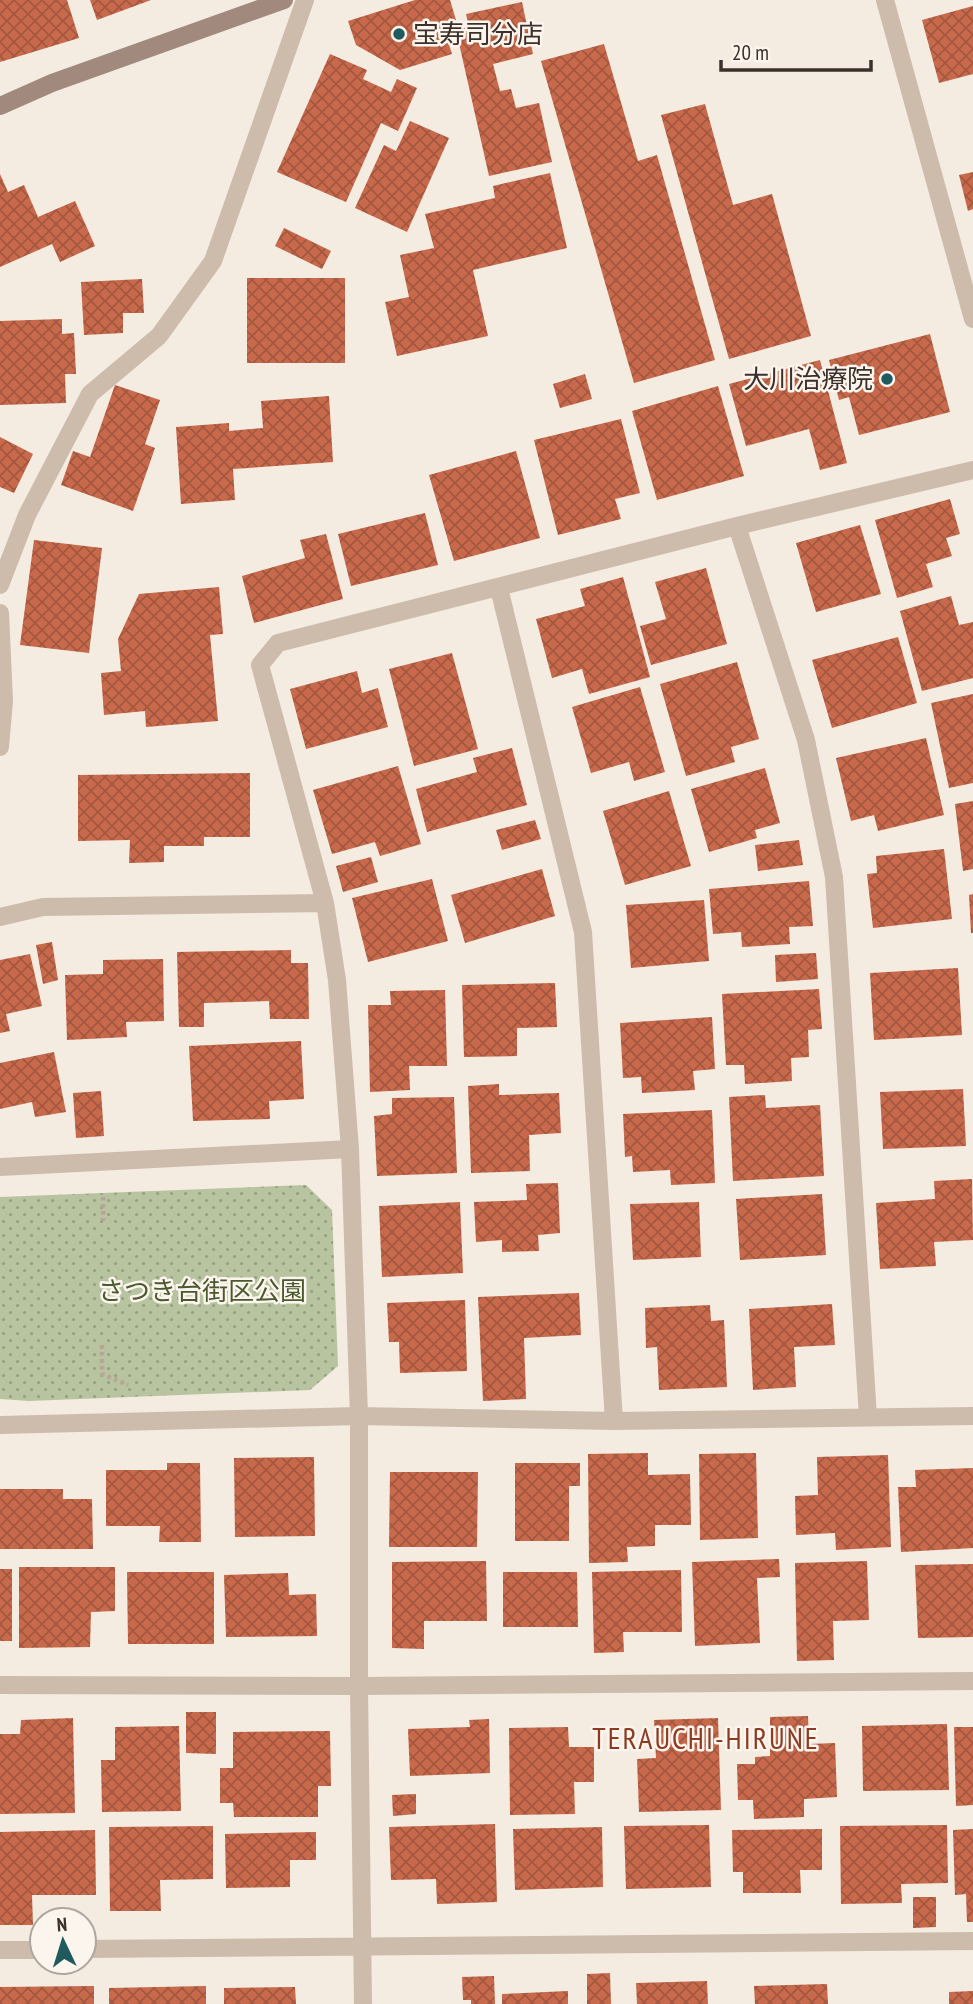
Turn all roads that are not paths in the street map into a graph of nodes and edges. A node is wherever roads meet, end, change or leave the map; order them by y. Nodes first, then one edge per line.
1 (284, 0) edge
2 (305, 0) edge
3 (885, 0) edge
4 (0, 106) edge
5 (973, 319) edge
6 (973, 470) edge
7 (737, 526) junction
8 (0, 585) edge
9 (499, 588) junction
10 (0, 613) edge
11 (0, 747) edge
12 (325, 903) junction
13 (0, 917) edge
14 (350, 1149) junction
15 (0, 1167) edge
16 (359, 1416) junction
17 (973, 1416) edge
18 (868, 1417) junction
19 (614, 1421) junction
20 (0, 1425) edge
21 (973, 1681) edge
22 (0, 1685) edge
23 (359, 1686) junction
24 (973, 1941) edge
25 (363, 1948) junction
26 (0, 1950) edge
27 (28, 1950) edge
28 (98, 1950) edge
29 (363, 2004) edge

1 - 4 street
2 - 8 street
3 - 5 street
6 - 7 street
7 - 9 street
7 - 18 street
9 - 12 street
9 - 19 street
10 - 11 street
12 - 13 street
12 - 14 street
14 - 15 street
14 - 16 street
16 - 19 street
16 - 20 street
16 - 23 street
17 - 18 street
18 - 19 street
21 - 23 street
22 - 23 street
23 - 25 street
24 - 25 street
25 - 28 street
25 - 29 street
26 - 27 street

